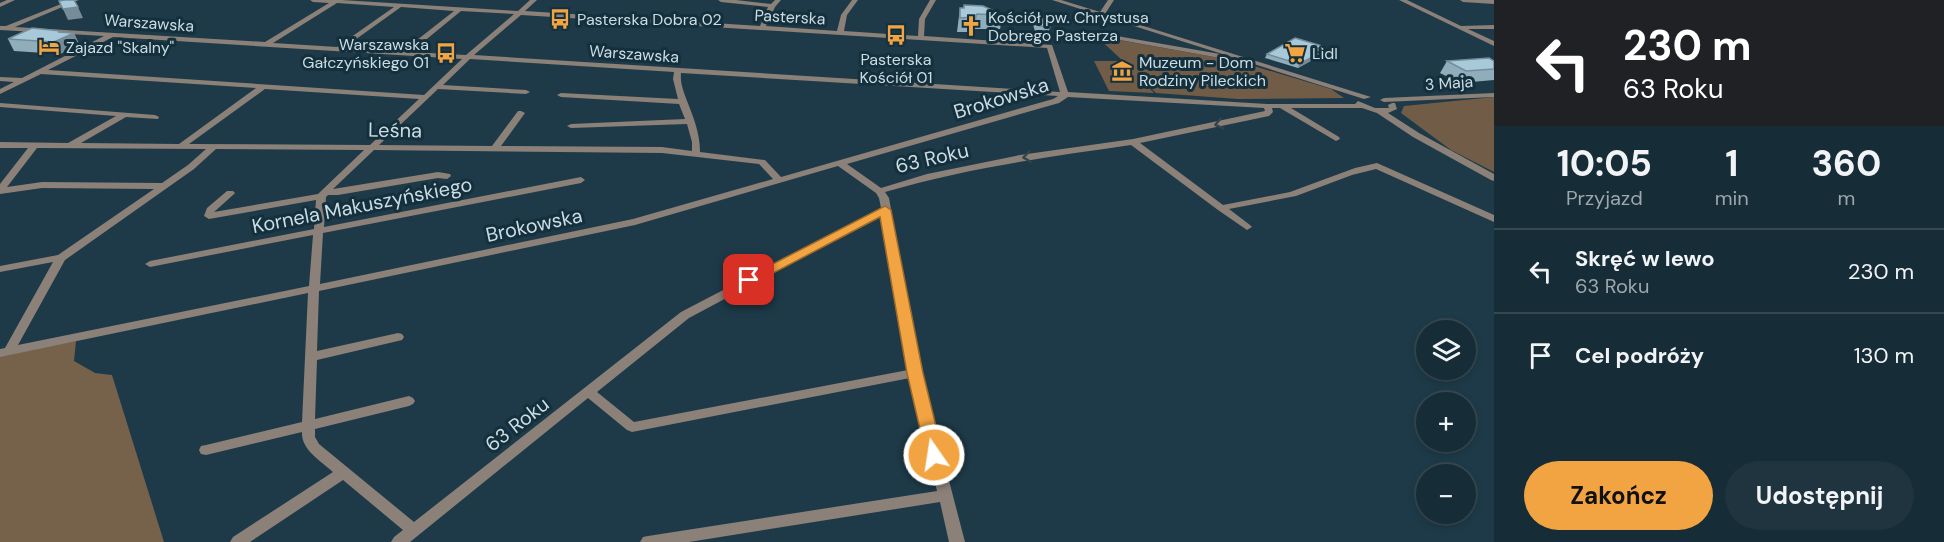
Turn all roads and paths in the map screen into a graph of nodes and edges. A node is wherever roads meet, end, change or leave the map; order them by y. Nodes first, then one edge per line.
1 (12, 0) edge
2 (75, 0) edge
3 (313, 0) edge
4 (405, 0) edge
5 (534, 0) edge
6 (721, 0) edge
7 (778, 0) edge
8 (855, 0) edge
9 (933, 0) edge
10 (1055, 0) edge
11 (1111, 0) edge
12 (1402, 0) edge
13 (1463, 0) edge
14 (336, 2) junction
15 (1494, 2) edge
16 (0, 5) edge
17 (398, 6) junction
18 (772, 6) junction
19 (459, 10) junction
20 (518, 14) junction
21 (1102, 14) junction
22 (1460, 27) junction
23 (1494, 27) edge
24 (3, 28) edge
25 (762, 29) junction
26 (840, 34) junction
27 (1094, 34) dead end
28 (114, 35) junction
29 (921, 38) junction
30 (266, 44) junction
31 (1494, 44) edge
32 (338, 49) junction
33 (405, 53) junction
34 (1237, 55) junction
35 (468, 57) junction
36 (678, 70) junction
37 (41, 72) junction
38 (0, 79) edge
39 (24, 80) junction
40 (264, 86) junction
41 (437, 87) junction
42 (0, 92) edge
43 (526, 92) dead end
44 (561, 95) dead end
45 (1065, 95) junction
46 (1494, 95) edge
47 (425, 97) junction
48 (1361, 100) junction
49 (1384, 100) junction
50 (1407, 101) junction
51 (684, 102) junction
52 (0, 105) edge
53 (1267, 106) junction
54 (1282, 106) junction
55 (1387, 109) junction
56 (521, 113) dead end
57 (124, 115) junction
58 (155, 117) dead end
59 (691, 122) junction
60 (571, 126) dead end
61 (1336, 139) dead end
62 (1133, 142) junction
63 (0, 145) edge
64 (35, 145) junction
65 (71, 145) junction
66 (181, 146) junction
67 (213, 147) junction
68 (373, 148) junction
69 (494, 150) junction
70 (696, 152) junction
71 (841, 164) junction
72 (447, 177) dead end
73 (1494, 178) edge
74 (581, 180) dead end
75 (780, 181) junction
76 (164, 186) junction
77 (0, 190) edge
78 (880, 191) junction
79 (230, 193) dead end
80 (323, 194) junction
81 (1221, 208) junction
82 (885, 210) junction
83 (1494, 219) edge
84 (1247, 227) dead end
85 (318, 233) junction
86 (61, 258) junction
87 (150, 264) dead end
88 (0, 268) edge
89 (314, 289) junction
90 (398, 337) dead end
91 (5, 352) edge
92 (311, 357) junction
93 (915, 373) junction
94 (589, 392) junction
95 (409, 401) dead end
96 (308, 426) junction
97 (206, 450) dead end
98 (342, 473) junction
99 (944, 496) junction
100 (413, 530) junction
101 (238, 542) edge
102 (399, 542) edge
103 (648, 542) edge
104 (957, 542) edge

1 - 16 street
2 - 24 street
3 - 14 street, Pasterska
4 - 17 street
5 - 20 street
6 - 18 street
7 - 18 street
8 - 26 street
9 - 29 street
10 - 21 street
11 - 21 street
12 - 22 street
13 - 15 street
14 - 17 street, Pasterska
14 - 30 street
17 - 19 street, Pasterska
17 - 32 street
18 - 25 street
19 - 20 street, Pasterska
19 - 33 street
20 - 25 street, Pasterska
20 - 35 street
21 - 34 street
22 - 23 street
22 - 31 street
24 - 28 street, Warszawska
25 - 26 street, Pasterska
26 - 29 street, Pasterska
27 - 34 street
28 - 30 street, Warszawska
28 - 37 street
29 - 45 street, Pasterska
30 - 32 street, Warszawska
32 - 33 street, Warszawska
33 - 35 street, Warszawska
34 - 48 street
35 - 36 street, Warszawska
35 - 41 street
36 - 45 street, Warszawska
36 - 51 street
37 - 39 street
37 - 40 street
38 - 39 street
39 - 42 street
40 - 47 street
40 - 66 street
41 - 43 street
41 - 47 street
44 - 51 street
45 - 53 street, Warszawska
45 - 71 street, Brokowska
46 - 50 street, 3 Maja
47 - 68 street
48 - 49 street
48 - 54 street
48 - 55 street
49 - 50 street, 3 Maja
49 - 55 street
50 - 55 street, 3 Maja
51 - 59 street
52 - 57 street
53 - 54 street
53 -> 62 street, 63 Roku
54 - 61 street
55 - 73 street
56 - 69 street
57 - 58 street
57 - 65 street
59 - 60 street
59 - 70 street
62 -> 78 street, 63 Roku
62 - 81 street
63 - 64 street, Leśna
64 - 65 street, Leśna
64 - 77 street
65 - 66 street, Leśna
66 - 67 street, Leśna
67 - 68 street, Leśna
67 - 76 street
68 - 69 street, Leśna
68 - 80 street
69 - 70 street, Leśna
70 - 75 street, Leśna
71 - 75 street, Brokowska
71 - 78 street
72 - 80 street
74 - 85 street, Kornela Makuszyńskiego
75 - 89 street, Brokowska
76 - 77 street
76 - 86 street
78 - 82 street, 63 Roku
79 - 80 street
80 - 85 street
81 - 83 street
81 - 84 street
82 - 93 street
82 - 94 street, 63 Roku
85 - 87 street, Kornela Makuszyńskiego
85 - 89 street
86 - 88 street
86 - 91 street
89 - 91 street, Brokowska
89 - 92 street
90 - 92 street
92 - 96 street
93 - 94 street
93 - 99 street
94 - 100 street, 63 Roku
95 - 96 street
96 - 97 street
96 - 98 street
98 - 100 street
98 - 101 street
99 - 103 street
99 - 104 street
100 - 102 street, 63 Roku

